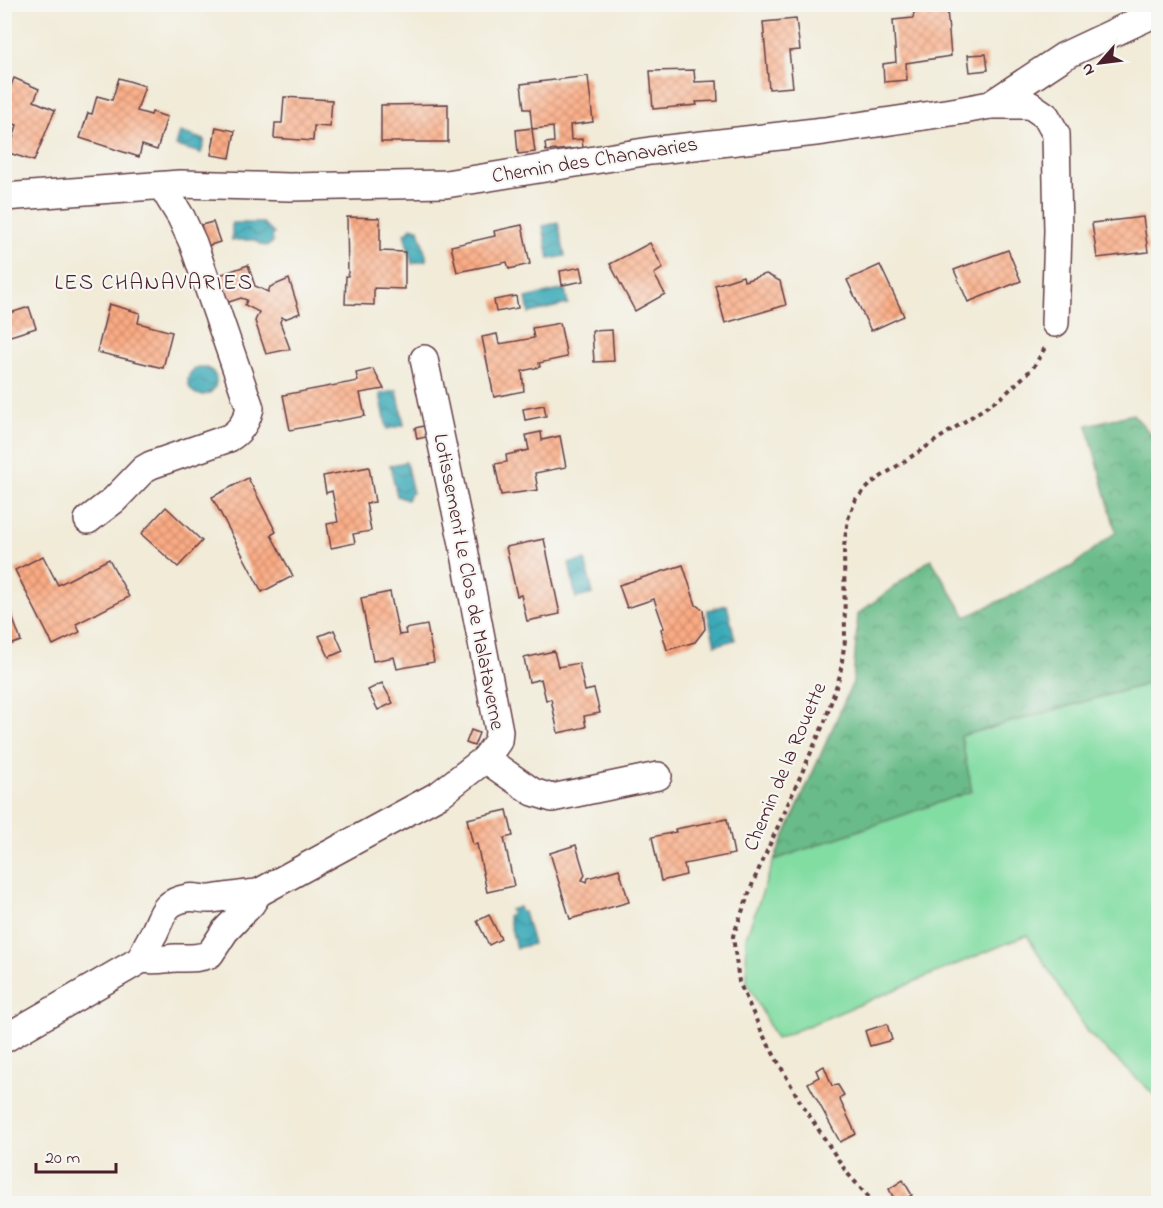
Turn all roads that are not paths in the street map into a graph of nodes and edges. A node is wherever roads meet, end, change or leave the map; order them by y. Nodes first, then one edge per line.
1 (1158, 12) edge
2 (990, 105) junction
3 (162, 186) junction
4 (4, 197) edge
5 (1055, 323) road end
6 (424, 359) dead end
7 (88, 520) dead end
8 (485, 759) junction
9 (658, 776) dead end
10 (258, 893) junction
11 (142, 959) junction
12 (4, 1039) edge

1 - 2 street, Chemin des Chanavaries
2 - 3 street, Chemin des Chanavaries
2 - 5 street
3 - 4 street, Chemin des Chanavaries
3 - 7 street
6 - 8 street, Lotissement Le Clos de Malataverne
8 - 9 street, Lotissement Le Clos de Malataverne
8 - 10 street
10 - 11 street
10 - 11 street
11 - 12 street

